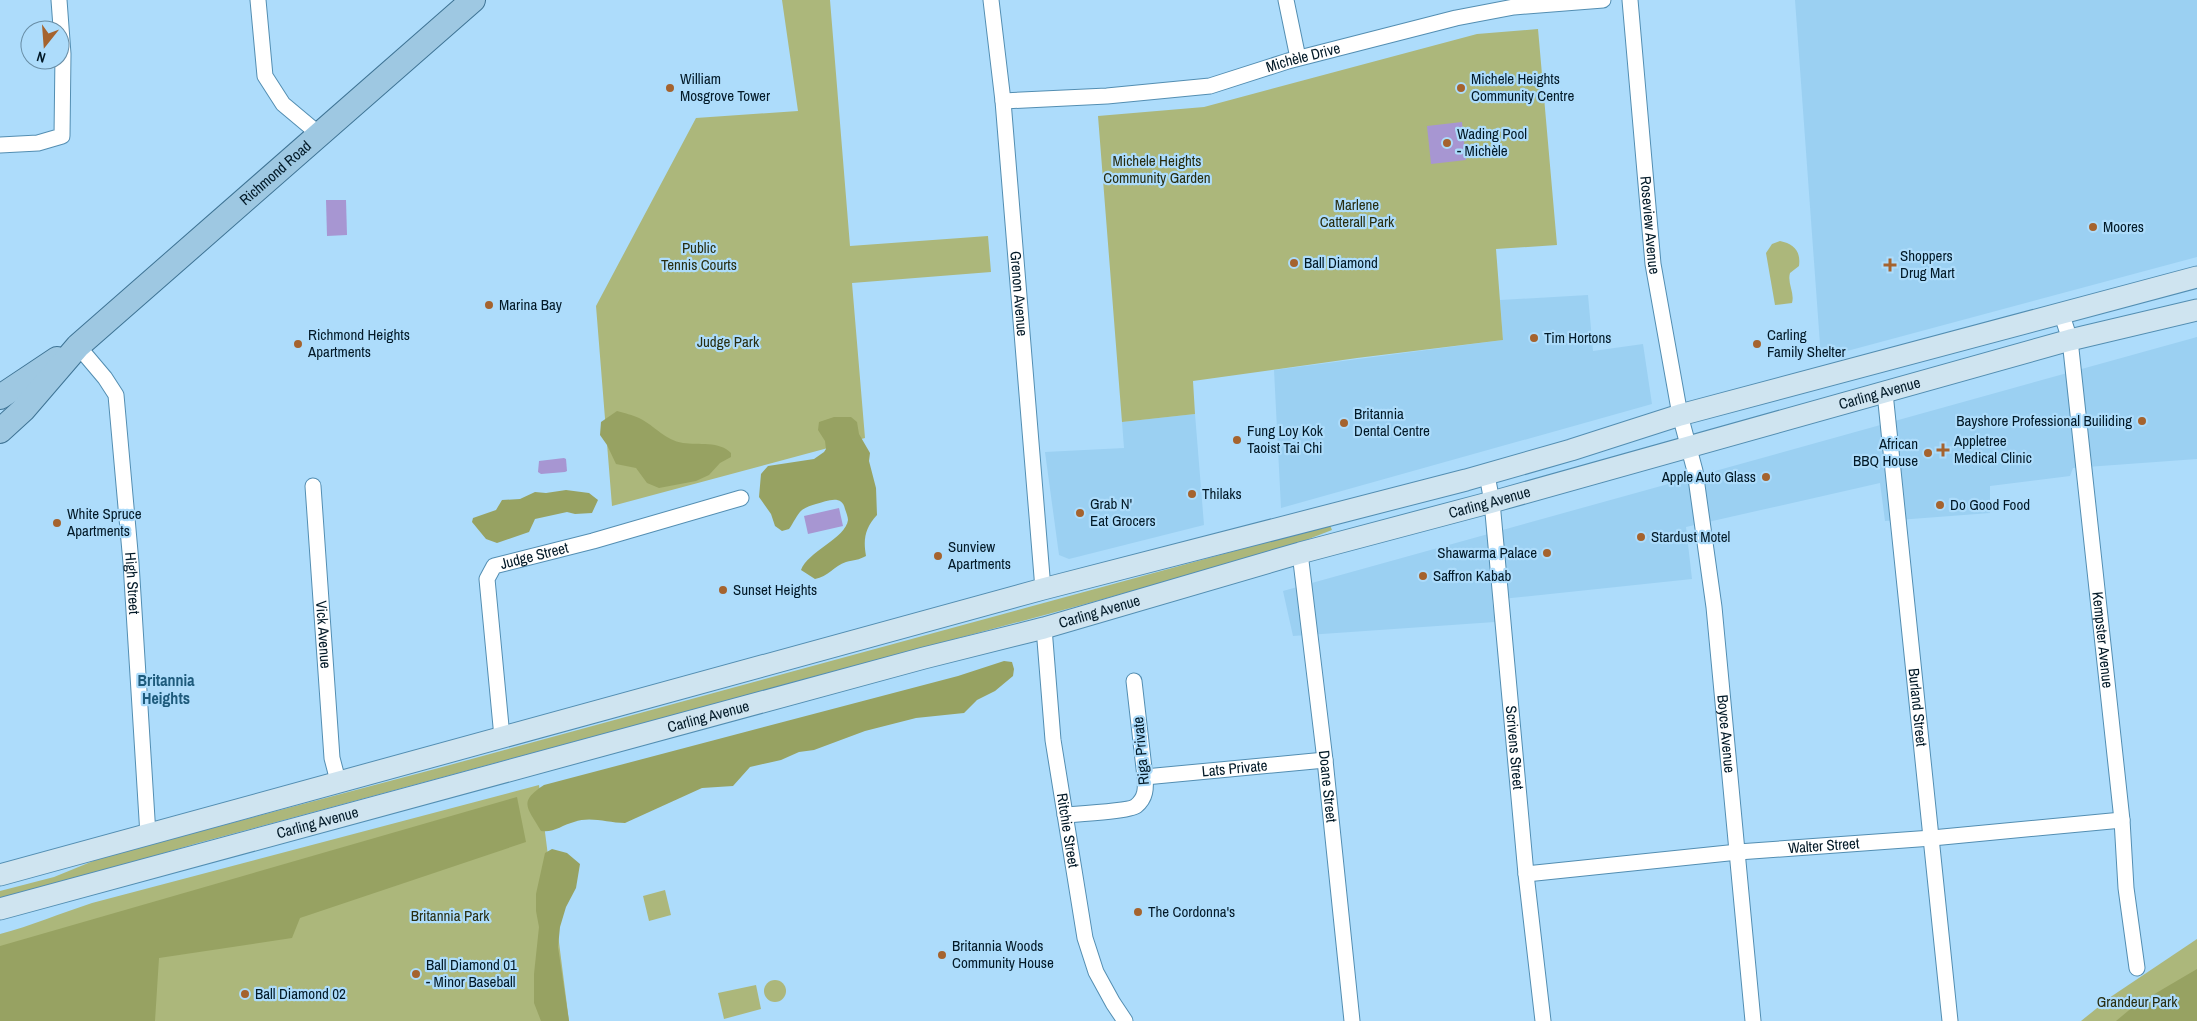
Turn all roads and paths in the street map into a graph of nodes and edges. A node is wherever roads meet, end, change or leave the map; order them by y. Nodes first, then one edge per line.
1 (59, 0) edge
2 (258, 0) edge
3 (473, 0) edge
4 (991, 0) edge
5 (1286, 0) edge
6 (1603, 0) edge
7 (1630, 0) edge
8 (1298, 58) junction
9 (1003, 101) junction
10 (320, 135) junction
11 (0, 145) edge
12 (2197, 277) edge
13 (2197, 310) edge
14 (2061, 312) junction
15 (2070, 340) junction
16 (78, 346) junction
17 (1885, 393) junction
18 (0, 397) edge
19 (1680, 416) junction
20 (0, 431) edge
21 (1689, 447) junction
22 (1487, 475) junction
23 (313, 486) dead end
24 (741, 498) dead end
25 (1492, 502) junction
26 (1300, 553) junction
27 (1043, 589) junction
28 (1044, 628) junction
29 (1134, 681) dead end
30 (502, 737) junction
31 (1325, 760) junction
32 (1145, 777) junction
33 (338, 782) junction
34 (1065, 816) junction
35 (2122, 820) junction
36 (148, 835) junction
37 (1932, 838) junction
38 (1738, 852) junction
39 (1526, 874) junction
40 (0, 875) edge
41 (0, 909) edge
42 (2137, 968) dead end
43 (1542, 1016) edge
44 (1126, 1021) edge
45 (1352, 1021) edge
46 (1529, 1021) edge
47 (1753, 1021) edge
48 (1950, 1021) edge

1 - 11 street
2 - 10 street
3 - 10 main road, Richmond Road
4 - 9 street, Grenon Avenue
5 - 8 street
6 - 8 street, Michèle Drive
7 - 19 street, Roseview Avenue
8 - 9 street, Michèle Drive
9 - 27 street, Grenon Avenue
10 - 16 main road, Richmond Road
12 - 14 main road, Carling Avenue
13 - 15 main road, Carling Avenue
14 - 15 street, Kempster Avenue
14 - 19 main road, Carling Avenue
15 - 17 main road, Carling Avenue
15 - 35 street, Kempster Avenue
16 - 18 main road, Richmond Road
16 - 20 main road, Richmond Road
16 - 36 street, High Street
17 - 21 main road, Carling Avenue
17 - 37 street, Burland Street
19 - 21 street, Roseview Avenue
19 - 22 main road, Carling Avenue
21 - 25 main road, Carling Avenue
21 - 38 street, Boyce Avenue
22 - 25 street, Scrivens Street
22 - 27 main road, Carling Avenue
23 - 33 street, Vick Avenue
24 - 30 street, Judge Street
25 - 26 main road, Carling Avenue
25 - 39 street, Scrivens Street
26 - 28 main road, Carling Avenue
26 - 31 street, Doane Street
27 - 30 main road, Carling Avenue
28 - 34 street, Ritchie Street
28 - 41 main road, Carling Avenue
29 - 32 street, Riga Private
30 - 33 main road, Carling Avenue
31 - 32 street, Lats Private
31 - 45 street, Doane Street
32 - 34 street, Riga Private
33 - 36 main road, Carling Avenue
34 - 44 street, Ritchie Street
35 - 37 street, Walter Street
35 - 42 street, Kempster Avenue
36 - 40 main road, Carling Avenue
37 - 38 street, Walter Street
37 - 48 street, Burland Street
38 - 39 street, Walter Street
38 - 47 street, Boyce Avenue
39 - 43 street, Scrivens Street
43 - 46 street

